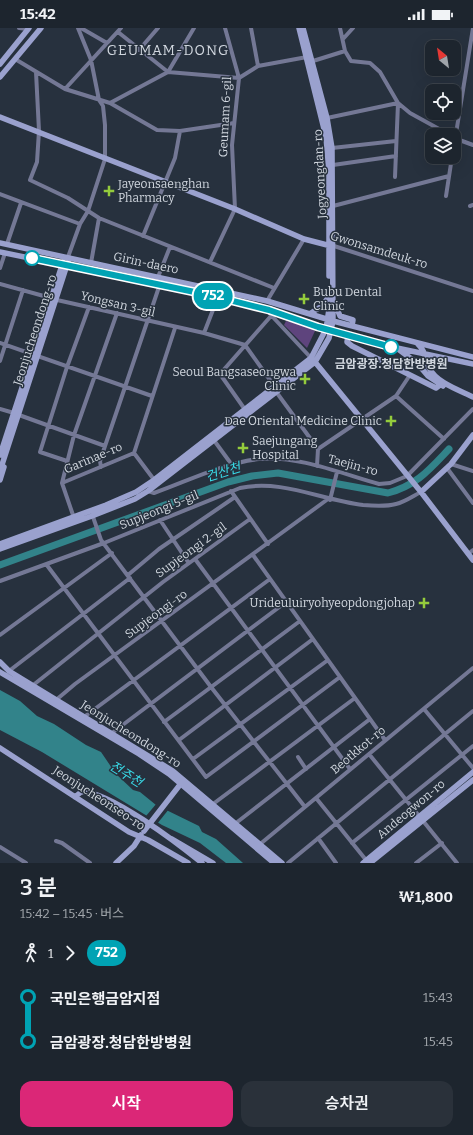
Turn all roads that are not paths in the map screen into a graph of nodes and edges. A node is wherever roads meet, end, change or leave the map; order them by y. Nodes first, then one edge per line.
1 (19, 28) edge
2 (41, 28) edge
3 (78, 28) edge
4 (121, 28) edge
5 (158, 28) edge
6 (194, 28) edge
7 (225, 28) edge
8 (251, 28) edge
9 (299, 28) edge
10 (304, 28) edge
11 (340, 28) edge
12 (353, 28) edge
13 (473, 28) edge
14 (29, 29) edge
15 (83, 29) edge
16 (118, 32) junction
17 (343, 39) junction
18 (108, 43) junction
19 (139, 50) junction
20 (345, 52) junction
21 (307, 57) junction
22 (15, 59) junction
23 (91, 60) junction
24 (313, 61) junction
25 (0, 64) edge
26 (258, 66) junction
27 (36, 72) junction
28 (168, 72) junction
29 (0, 77) edge
30 (239, 78) junction
31 (65, 89) junction
32 (99, 100) junction
33 (110, 103) junction
34 (398, 104) junction
35 (0, 117) edge
36 (327, 118) junction
37 (234, 124) junction
38 (437, 128) edge
39 (457, 128) edge
40 (180, 131) junction
41 (39, 132) junction
42 (461, 140) edge
43 (396, 141) junction
44 (473, 144) edge
45 (332, 148) junction
46 (396, 156) junction
47 (105, 159) junction
48 (451, 164) edge
49 (333, 165) junction
50 (449, 176) junction
51 (395, 177) dead end
52 (166, 181) junction
53 (0, 194) edge
54 (446, 196) dead end
55 (21, 203) junction
56 (334, 206) junction
57 (235, 209) junction
58 (88, 211) junction
59 (99, 218) junction
60 (80, 224) junction
61 (143, 236) junction
62 (304, 239) junction
63 (0, 243) edge
64 (7, 244) junction
65 (332, 246) junction
66 (170, 247) junction
67 (2, 252) edge
68 (68, 257) junction
69 (210, 262) junction
70 (91, 263) junction
71 (61, 264) junction
72 (68, 265) junction
73 (0, 268) edge
74 (158, 277) junction
75 (0, 284) edge
76 (160, 284) junction
77 (274, 288) junction
78 (23, 290) junction
79 (473, 291) edge
80 (218, 297) junction
81 (54, 299) junction
82 (267, 301) junction
83 (331, 302) junction
84 (88, 307) junction
85 (117, 313) junction
86 (270, 313) junction
87 (310, 313) junction
88 (148, 320) junction
89 (330, 321) junction
90 (352, 326) junction
91 (175, 328) junction
92 (328, 330) junction
93 (204, 333) junction
94 (348, 335) junction
95 (0, 343) edge
96 (417, 343) junction
97 (6, 345) junction
98 (245, 345) junction
99 (397, 348) junction
100 (426, 354) junction
101 (36, 356) junction
102 (473, 357) edge
103 (313, 360) junction
104 (0, 361) edge
105 (473, 364) edge
106 (67, 367) junction
107 (410, 375) junction
108 (94, 377) junction
109 (440, 385) junction
110 (447, 385) junction
111 (125, 387) junction
112 (276, 390) junction
113 (152, 396) junction
114 (396, 396) junction
115 (473, 397) edge
116 (0, 408) edge
117 (473, 409) edge
118 (247, 412) junction
119 (16, 414) junction
120 (361, 418) junction
121 (48, 426) junction
122 (473, 435) edge
123 (74, 436) junction
124 (213, 439) junction
125 (444, 439) junction
126 (105, 446) junction
127 (318, 449) junction
128 (134, 452) junction
129 (2, 458) edge
130 (67, 461) junction
131 (232, 465) junction
132 (317, 466) junction
133 (449, 466) junction
134 (101, 467) junction
135 (472, 470) edge
136 (0, 471) edge
137 (337, 474) junction
138 (408, 478) junction
139 (0, 480) edge
140 (156, 482) junction
141 (62, 483) junction
142 (419, 490) junction
143 (148, 491) junction
144 (231, 491) junction
145 (235, 497) junction
146 (329, 499) junction
147 (473, 503) edge
148 (92, 515) junction
149 (74, 519) junction
150 (250, 519) junction
151 (160, 520) junction
152 (173, 540) junction
153 (102, 542) junction
154 (0, 544) edge
155 (268, 544) junction
156 (0, 549) edge
157 (471, 552) edge
158 (112, 553) junction
159 (253, 555) junction
160 (195, 559) junction
161 (473, 560) edge
162 (188, 562) junction
163 (46, 564) junction
164 (129, 576) junction
165 (270, 579) junction
166 (0, 581) edge
167 (214, 584) junction
168 (64, 589) junction
169 (145, 597) junction
170 (286, 602) junction
171 (231, 608) junction
172 (84, 615) junction
173 (300, 621) junction
174 (162, 622) junction
175 (248, 631) junction
176 (98, 634) junction
177 (0, 635) edge
178 (313, 639) junction
179 (180, 644) junction
180 (262, 649) junction
181 (115, 656) junction
182 (328, 660) junction
183 (0, 662) edge
184 (197, 668) junction
185 (275, 668) junction
186 (473, 668) edge
187 (0, 672) edge
188 (9, 672) junction
189 (340, 677) junction
190 (133, 680) junction
191 (32, 686) junction
192 (211, 687) junction
193 (290, 688) junction
194 (355, 698) junction
195 (56, 700) junction
196 (151, 704) junction
197 (225, 705) junction
198 (303, 705) junction
199 (424, 709) junction
200 (473, 711) edge
201 (84, 716) junction
202 (370, 719) junction
203 (164, 722) junction
204 (240, 724) junction
205 (318, 726) junction
206 (112, 733) junction
207 (444, 735) junction
208 (179, 740) junction
209 (385, 740) junction
210 (254, 742) junction
211 (473, 746) edge
212 (334, 747) junction
213 (0, 748) edge
214 (369, 754) junction
215 (462, 755) junction
216 (298, 758) dead end
217 (193, 759) junction
218 (269, 762) junction
219 (473, 768) edge
220 (306, 769) junction
221 (350, 769) junction
222 (473, 772) edge
223 (389, 780) junction
224 (473, 780) edge
225 (182, 784) junction
226 (287, 784) junction
227 (75, 797) junction
228 (316, 798) junction
229 (407, 800) junction
230 (213, 804) junction
231 (305, 807) junction
232 (421, 817) junction
233 (236, 823) junction
234 (336, 823) junction
235 (140, 838) junction
236 (169, 838) junction
237 (318, 838) junction
238 (56, 841) dead end
239 (352, 843) junction
240 (442, 843) junction
241 (258, 846) junction
242 (0, 847) edge
243 (366, 862) edge
244 (26, 863) edge
245 (90, 863) edge
246 (116, 863) edge
247 (188, 863) edge
248 (202, 863) edge
249 (213, 863) edge
250 (274, 863) edge
251 (282, 863) edge
252 (288, 863) edge
253 (336, 863) edge
254 (416, 863) edge
255 (457, 863) edge

1 - 14 street
2 - 22 street
3 - 23 street
4 - 16 street
5 - 19 street
6 - 28 street
7 - 30 street, Geumam 6-gil
8 - 26 street
9 - 21 street, Jogyeongdan-ro
10 - 24 street, Jogyeongdan-ro
11 - 17 street
12 - 17 street
13 - 39 street
14 - 25 street
15 - 18 street
16 - 18 street
16 - 19 street
17 - 20 street
18 - 23 street
19 - 28 street
20 - 24 street
20 - 34 street
21 - 24 street
21 - 26 street
21 - 65 street, Jogyeongdan-ro
22 - 27 street
22 - 29 street
23 - 31 street
23 - 32 street
24 - 36 street, Jogyeongdan-ro
26 - 30 street
27 - 31 street
27 - 41 street
28 - 30 street
28 - 33 street
30 - 37 street, Geumam 6-gil
31 - 32 street
32 - 33 street
32 - 47 street
33 - 40 street
34 - 36 street
34 - 38 street
34 - 43 street
35 - 41 street, Gwonsamdeuk-ro
36 - 45 street, Jogyeongdan-ro
37 - 40 street
37 - 57 street, Geumam 6-gil
40 - 52 street
41 - 47 street, Gwonsamdeuk-ro
41 - 58 street, Girin-daero
42 - 44 street
43 - 45 street
43 - 46 street
45 - 49 street, Jogyeongdan-ro
46 - 49 street
46 - 51 street
47 - 52 street, Gwonsamdeuk-ro
47 - 58 street
48 - 50 street
49 - 56 street, Jogyeongdan-ro
50 - 54 street
50 - 56 street
52 - 57 street, Gwonsamdeuk-ro
52 - 61 street
53 - 55 street
55 - 60 street
55 - 64 street
56 - 65 street, Jogyeongdan-ro
57 - 62 street, Gwonsamdeuk-ro
57 - 69 street
58 - 59 street, Girin-daero
58 - 60 street
59 - 61 street, Girin-daero
59 - 70 street
60 - 68 street
61 - 66 street, Girin-daero
62 - 65 street, Gwonsamdeuk-ro
62 - 77 street
63 - 64 street, Girin-daero
64 - 68 street, Girin-daero
65 - 79 street, Gwonsamdeuk-ro
65 - 83 street, Jogyeongdan-ro
66 - 69 street, Girin-daero
66 - 74 street
67 - 71 street, Girin-daero
67 - 73 street
68 - 70 street, Girin-daero
68 - 71 street, Jeonjucheondong-ro
68 - 72 street, Jeonjucheondong-ro
69 - 77 street, Girin-daero
70 - 74 street, Girin-daero
71 - 72 street, Girin-daero
71 - 81 street, Jeonjucheondong-ro
72 - 76 street, Girin-daero
72 - 81 street, Jeonjucheondong-ro
74 - 82 street, Girin-daero
75 - 78 street, Yongsan 3-gil
76 - 80 street, Girin-daero
76 - 88 street, Girin-daero
77 - 82 street
78 - 81 street, Yongsan 3-gil
78 - 97 street
80 - 86 street, Girin-daero
80 - 93 street
81 - 84 street, Yongsan 3-gil
81 - 101 street, Jeonjucheondong-ro
82 - 87 street, Girin-daero
83 - 87 street
83 - 89 street, Jogyeongdan-ro
83 - 90 street
84 - 85 street, Yongsan 3-gil
84 - 106 street
85 - 88 street, Yongsan 3-gil
85 - 108 street
86 - 92 street, Girin-daero
86 - 98 street
86 - 103 street
87 - 89 street, Girin-daero
88 - 91 street, Yongsan 3-gil
88 - 111 street, Girin-daero
89 - 90 street, Girin-daero
89 - 92 street
90 - 96 street, Girin-daero
91 - 93 street, Yongsan 3-gil
91 - 113 street
92 - 94 street, Girin-daero
92 - 103 street
93 - 98 street, Yongsan 3-gil
94 - 99 street, Girin-daero
94 - 107 street
95 - 97 street
96 - 100 street
96 - 102 street, Girin-daero
97 - 101 street
97 - 104 street
98 - 112 street
98 - 118 street
99 - 100 street, Girin-daero
99 - 109 street
100 - 105 street, Girin-daero
100 - 110 street
101 - 106 street
101 - 119 street, Jeonjucheondong-ro
103 - 112 street
103 - 120 street, Taejin-ro
106 - 108 street
106 - 121 street
107 - 109 street
107 - 114 street
108 - 111 street
108 - 123 street
109 - 110 street
110 - 115 street
111 - 113 street
111 - 126 street, Girin-daero
112 - 118 street
112 - 127 street
113 - 128 street
114 - 120 street, Taejin-ro
114 - 125 street
116 - 119 street
117 - 125 street, Taejin-ro
118 - 124 street
119 - 121 street
119 - 129 street, Jeonjucheondong-ro
120 - 127 street, Taejin-ro
120 - 138 street, Taejin-ro
121 - 123 street
121 - 130 street
122 - 133 street
123 - 126 street
123 - 130 street
124 - 131 street
124 - 140 street
125 - 138 street, Taejin-ro
126 - 134 street, Girin-daero
127 - 132 street, Taejin-ro
128 - 134 street, Garinae-ro
128 - 140 street, Garinae-ro
129 - 136 street, Jeonjucheondong-ro
129 - 139 street
130 - 141 street
131 - 132 street, Taejin-ro
131 - 143 street, Taejin-ro
132 - 137 street, Taejin-ro
133 - 135 street
133 - 142 street
133 - 147 street
134 - 141 street, Garinae-ro
137 - 138 street, Taejin-ro
137 - 146 street
138 - 142 street
140 - 143 street
140 - 148 street
141 - 149 street, Garinae-ro
142 - 146 street, Supjeongi 5-gil
142 - 157 street
143 - 148 street
144 - 145 street
144 - 146 street, Supjeongi 5-gil
144 - 151 street, Supjeongi 5-gil
145 - 150 street
145 - 152 street, Supjeongi 2-gil
146 - 155 street, Supjeongi-ro
148 - 149 street
148 - 153 street
149 - 154 street
149 - 156 street
150 - 155 street
150 - 160 street, Supjeongi 2-gil
151 - 152 street
151 - 153 street, Supjeongi 5-gil
152 - 162 street
152 - 164 street, Supjeongi 2-gil
153 - 158 street
153 - 163 street, Supjeongi 5-gil
155 - 159 street, Supjeongi-ro
157 - 161 street
158 - 164 street
158 - 168 street
159 - 165 street
159 - 167 street, Supjeongi-ro
160 - 162 street, Supjeongi 2-gil
160 - 167 street
162 - 169 street, Supjeongi 2-gil
163 - 166 street, Supjeongi 5-gil
163 - 168 street
164 - 169 street
164 - 172 street, Supjeongi 2-gil
165 - 170 street
165 - 171 street
167 - 171 street
167 - 174 street, Supjeongi-ro
168 - 172 street
168 - 177 street
169 - 174 street
169 - 176 street, Supjeongi 2-gil
170 - 173 street
170 - 175 street
171 - 175 street
171 - 179 street
172 - 176 street
172 - 188 street, Supjeongi 2-gil
173 - 178 street
173 - 180 street
174 - 179 street
174 - 181 street, Supjeongi-ro
175 - 180 street
175 - 184 street
176 - 181 street
176 - 191 street, Supjeongi 2-gil
178 - 182 street
178 - 185 street
179 - 184 street
179 - 190 street
180 - 185 street
180 - 192 street
181 - 190 street
181 - 195 street, Supjeongi-ro
182 - 189 street
182 - 193 street
183 - 188 street, Jeonjucheondong-ro
184 - 192 street
184 - 196 street
185 - 193 street
185 - 197 street
186 - 199 street, Beotkkot-ro
187 - 225 street, Jeonjucheondong-ro
188 - 191 street, Jeonjucheondong-ro
189 - 194 street
189 - 198 street
190 - 196 street
190 - 201 street
191 - 195 street, Jeonjucheondong-ro
192 - 197 street
192 - 203 street
193 - 198 street
193 - 204 street
194 - 202 street
194 - 205 street
195 - 201 street, Jeonjucheondong-ro
196 - 203 street
196 - 206 street
197 - 204 street
197 - 208 street
198 - 205 street
198 - 210 street
199 - 207 street
199 - 209 street, Beotkkot-ro
200 - 207 street
201 - 206 street, Jeonjucheondong-ro
202 - 209 street
202 - 212 street
203 - 208 street
204 - 210 street
204 - 217 street
205 - 212 street
205 - 218 street
206 - 225 street, Jeonjucheondong-ro
207 - 215 street
207 - 223 street
208 - 217 street
209 - 214 street, Beotkkot-ro
210 - 217 street
210 - 218 street
211 - 215 street
212 - 220 street
212 - 221 street
213 - 227 street, Jeonjucheonseo-ro
214 - 221 street, Beotkkot-ro
214 - 223 street
215 - 219 street
215 - 229 street
216 - 220 street
218 - 226 street
218 - 230 street
220 - 226 street
221 - 228 street, Beotkkot-ro
222 - 232 street, Andeogwon-ro
223 - 229 street
223 - 234 street
224 - 232 street, Andeogwon-ro
225 - 230 street, Jeonjucheondong-ro
225 - 235 street, bridge
225 - 241 street, Jeonjucheondong-ro
226 - 231 street
226 - 233 street
227 - 235 street, Jeonjucheonseo-ro
227 - 236 street
228 - 231 street, Beotkkot-ro
228 - 234 street
229 - 232 street
229 - 239 street
230 - 233 street, Jeonjucheondong-ro
231 - 241 street, Beotkkot-ro
232 - 240 street
232 - 243 street, Andeogwon-ro
233 - 241 street, Jeonjucheondong-ro
234 - 237 street
234 - 239 street
235 - 246 street
235 - 247 street, Jeonjucheonseo-ro
236 - 248 street
236 - 249 street
237 - 252 street
237 - 253 street
238 - 245 street
239 - 243 street
240 - 254 street
240 - 255 street
241 - 250 street, Jeonjucheondong-ro
241 - 251 street, Jeonjucheondong-ro
242 - 244 street

